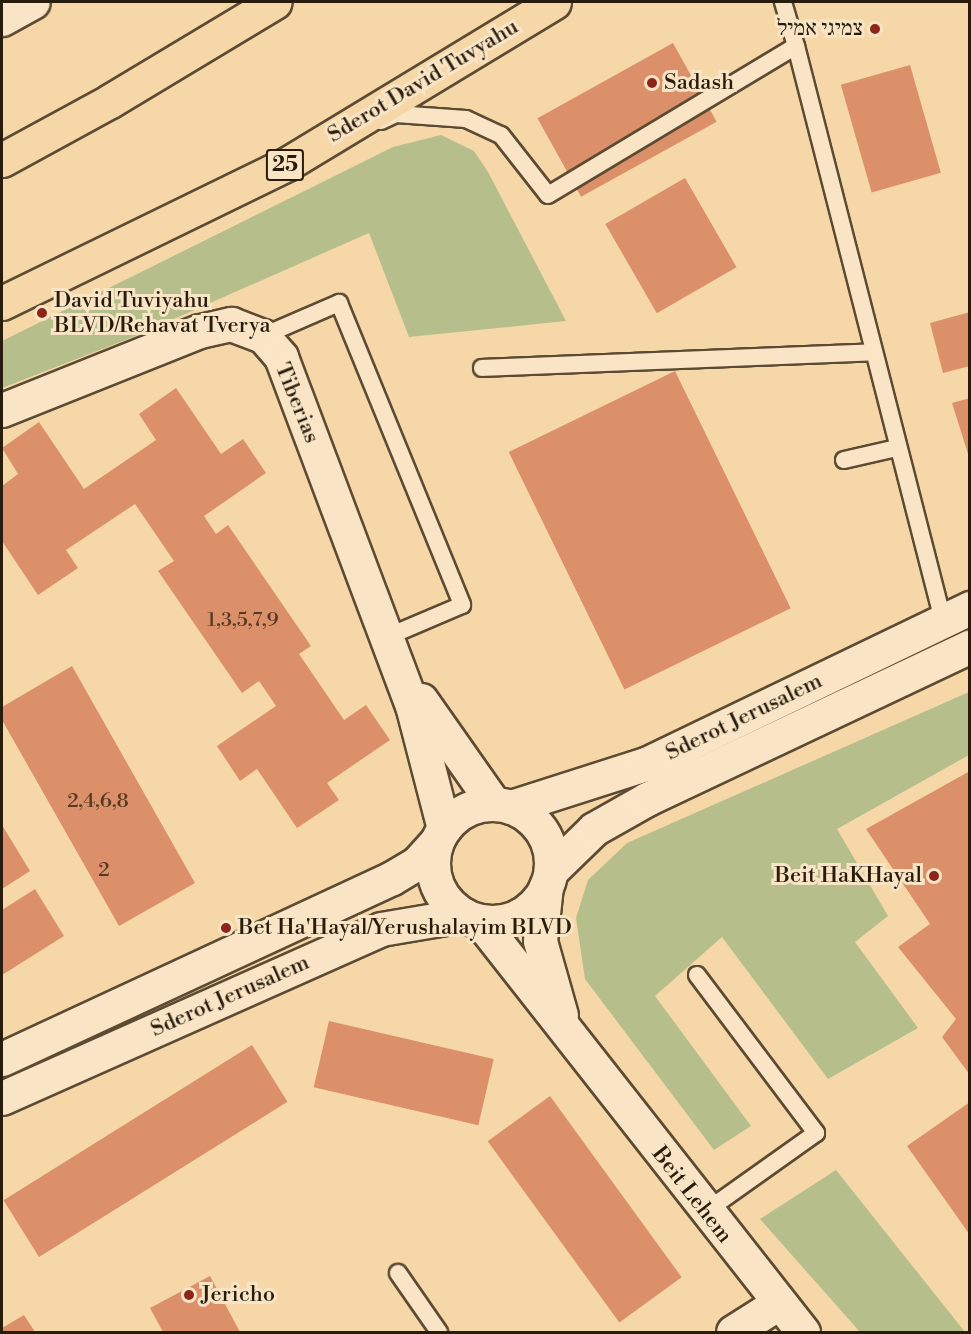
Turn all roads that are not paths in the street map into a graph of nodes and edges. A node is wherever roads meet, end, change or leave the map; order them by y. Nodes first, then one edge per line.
1 (33, 2) edge
2 (275, 2) edge
3 (554, 2) edge
4 (783, 2) edge
5 (2, 19) edge
6 (796, 46) junction
7 (2, 160) edge
8 (288, 164) junction
9 (2, 303) edge
10 (263, 336) junction
11 (873, 352) junction
12 (482, 368) dead end
13 (2, 410) edge
14 (897, 448) junction
15 (844, 460) dead end
16 (956, 614) edge
17 (387, 637) junction
18 (969, 646) edge
19 (398, 668) junction
20 (502, 805) junction
21 (441, 835) junction
22 (549, 879) junction
23 (472, 918) junction
24 (698, 975) dead end
25 (583, 1056) junction
26 (2, 1059) edge
27 (2, 1098) edge
28 (705, 1212) junction
29 (398, 1273) dead end
30 (777, 1304) junction
31 (440, 1332) edge
32 (733, 1332) edge
33 (803, 1332) edge

1 - 5 street
2 - 7 highway
3 - 8 highway, Sderot David Tuvyahu / 25
4 - 6 lane
6 - 8 lane
6 - 11 lane
8 - 9 highway, Sderot David Tuvyahu / 25
10 - 13 street, Tiberias
10 - 17 street, Tiberias
10 - 17 lane
11 - 12 lane
11 - 14 lane
14 - 15 lane
14 - 16 lane
16 - 20 street, Sderot Jerusalem
17 - 19 street, Tiberias
18 - 22 street, Sderot Jerusalem
19 - 20 street, Tiberias
19 - 21 street, Tiberias
20 - 21 street
20 - 22 street
21 - 23 street
21 - 26 street, Sderot Jerusalem
22 - 23 street
22 - 25 street, Beit Lehem
23 - 25 street, Beit Lehem
23 - 27 street, Sderot Jerusalem
24 - 28 lane
25 - 28 street, Beit Lehem
28 - 30 street, Beit Lehem
29 - 31 lane
30 - 32 street
30 - 33 street, Beit Lehem

